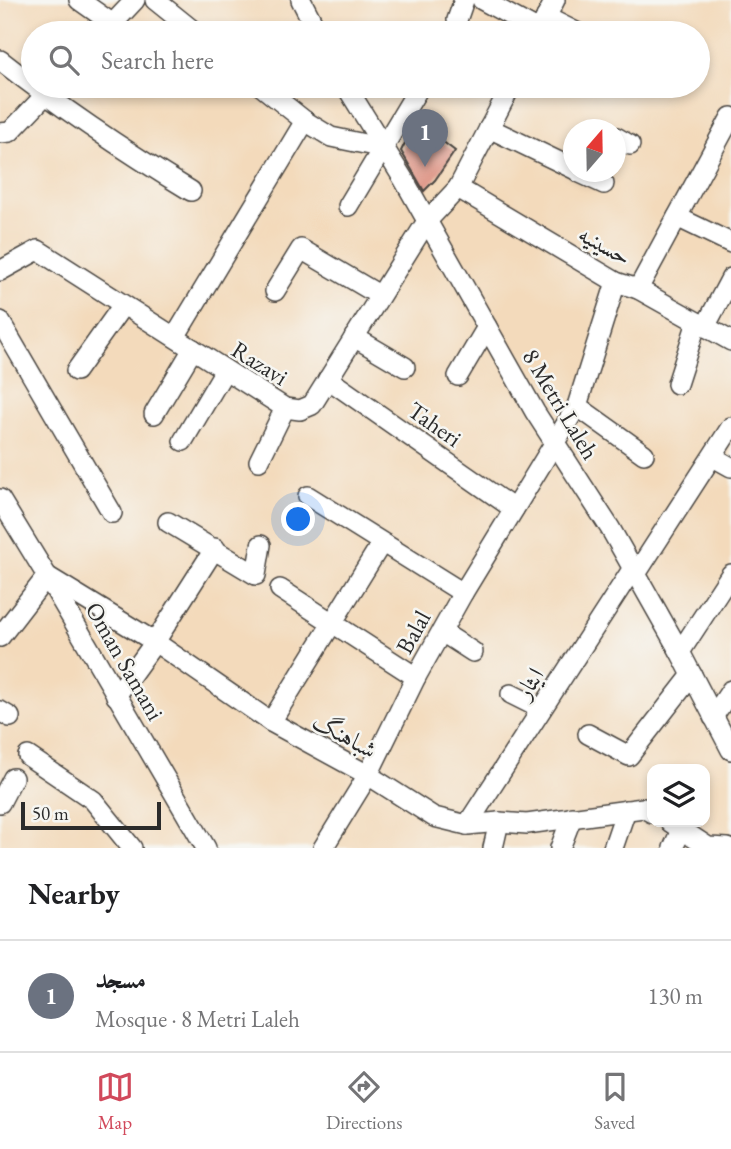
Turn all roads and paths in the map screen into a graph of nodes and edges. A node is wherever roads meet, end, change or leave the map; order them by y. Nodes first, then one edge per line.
1 (79, 0) edge
2 (135, 0) edge
3 (155, 0) edge
4 (301, 0) edge
5 (464, 0) edge
6 (482, 0) edge
7 (457, 20) dead end
8 (545, 20) edge
9 (100, 21) edge
10 (115, 21) edge
11 (181, 21) edge
12 (312, 21) edge
13 (0, 60) edge
14 (21, 73) edge
15 (42, 98) edge
16 (59, 98) edge
17 (276, 98) edge
18 (353, 98) edge
19 (413, 98) edge
20 (505, 98) edge
21 (305, 121) junction
22 (729, 126) edge
23 (489, 128) junction
24 (0, 133) edge
25 (384, 148) junction
26 (563, 163) edge
27 (600, 182) edge
28 (604, 184) dead end
29 (458, 188) junction
30 (191, 191) dead end
31 (348, 205) dead end
32 (677, 217) junction
33 (427, 221) junction
34 (731, 243) edge
35 (0, 271) edge
36 (731, 278) edge
37 (616, 282) junction
38 (638, 289) junction
39 (275, 290) dead end
40 (379, 295) junction
41 (123, 305) junction
42 (0, 321) edge
43 (701, 324) junction
44 (487, 327) junction
45 (175, 337) junction
46 (354, 337) junction
47 (731, 341) edge
48 (193, 349) junction
49 (405, 367) dead end
50 (225, 370) junction
51 (76, 371) dead end
52 (458, 376) dead end
53 (328, 379) junction
54 (677, 384) dead end
55 (577, 406) junction
56 (285, 408) junction
57 (154, 414) dead end
58 (731, 427) edge
59 (183, 441) dead end
60 (555, 445) junction
61 (644, 454) dead end
62 (713, 457) junction
63 (259, 461) dead end
64 (731, 467) edge
65 (308, 496) dead end
66 (0, 499) edge
67 (514, 509) junction
68 (112, 513) dead end
69 (168, 522) dead end
70 (381, 544) junction
71 (261, 545) dead end
72 (215, 548) junction
73 (634, 571) junction
74 (731, 574) edge
75 (47, 576) junction
76 (280, 589) dead end
77 (463, 593) junction
78 (333, 623) junction
79 (442, 632) junction
80 (0, 636) edge
81 (155, 642) junction
82 (474, 652) dead end
83 (680, 652) junction
84 (692, 675) junction
85 (416, 677) junction
86 (731, 690) edge
87 (511, 694) dead end
88 (116, 696) junction
89 (541, 709) junction
90 (713, 717) junction
91 (271, 722) junction
92 (588, 734) dead end
93 (731, 750) edge
94 (28, 756) dead end
95 (368, 775) junction
96 (13, 778) dead end
97 (0, 803) edge
98 (626, 810) junction
99 (647, 810) edge
100 (572, 817) junction
101 (499, 822) junction
102 (467, 825) junction
103 (676, 827) edge
104 (679, 827) edge
105 (205, 847) edge
106 (132, 848) edge
107 (323, 848) edge
108 (493, 848) edge
109 (560, 848) edge
110 (613, 848) edge
111 (673, 848) edge
112 (728, 848) edge

1 - 9 street
2 - 10 street
3 - 11 street
4 - 12 street
5 - 7 street
6 - 8 street
13 - 14 street
15 - 24 street
16 - 30 street
17 - 21 street
18 - 25 street, 8 Metri Laleh
19 - 25 street
20 - 23 street, Razavi
21 - 25 street
21 - 45 street
22 - 32 street
23 - 26 street
23 - 29 street, Razavi
25 - 31 street
25 - 33 street, 8 Metri Laleh
27 - 28 street
29 - 33 street, Razavi
29 - 37 street, حسینیه
32 - 34 street
32 - 38 street
33 - 40 street, Razavi
33 - 44 street, 8 Metri Laleh
35 - 41 street, Razavi
36 - 43 street
37 - 38 street, حسینیه
37 - 55 street, Balal
38 - 43 street, حسینیه
39 - 40 street
40 - 46 street, Razavi
41 - 45 street, Razavi
41 - 51 street
42 - 68 street
43 - 47 street, حسینیه
43 - 54 street
44 - 52 street
44 - 60 street, 8 Metri Laleh
45 - 48 street, Razavi
46 - 49 street
46 - 53 street, Razavi
48 - 50 street, Razavi
48 - 57 street
50 - 56 street, Razavi
50 - 59 street
53 - 56 street, Razavi
53 - 67 street, Taheri
55 - 60 street, Balal
55 - 61 street
56 - 63 street
58 - 62 street, ایثار
60 - 67 street, Balal
60 - 73 street, 8 Metri Laleh
62 - 64 street
62 - 73 street, ایثار
65 - 70 street
66 - 75 street, Oman Samani
67 - 77 street, Balal
69 - 72 street
70 - 77 street
70 - 78 street
71 - 72 street
72 - 81 street
73 - 83 street, 8 Metri Laleh
73 - 89 street, ایثار
74 - 83 street
75 - 80 street
75 - 81 street, شباهنگ
75 - 88 street, Oman Samani
76 - 78 street
77 - 79 street, Balal
78 - 85 street
78 - 91 street
79 - 82 street
79 - 85 street, Balal
81 - 88 street
81 - 91 street, شباهنگ
83 - 84 street, 8 Metri Laleh
84 - 90 street, 8 Metri Laleh
84 - 92 street
85 - 95 street, Balal
86 - 90 street
87 - 89 street
88 - 105 street, Oman Samani
89 - 102 street, ایثار
90 - 93 street, 8 Metri Laleh
91 - 95 street, شباهنگ
94 - 106 street
95 - 102 street, شباهنگ
95 - 107 street, Balal
96 - 97 street
98 - 99 street, شباهنگ
98 - 100 street, شباهنگ
98 - 110 street
100 - 101 street, شباهنگ
100 - 109 street
101 - 102 street, شباهنگ
101 - 108 street
103 - 111 street
104 - 112 street

